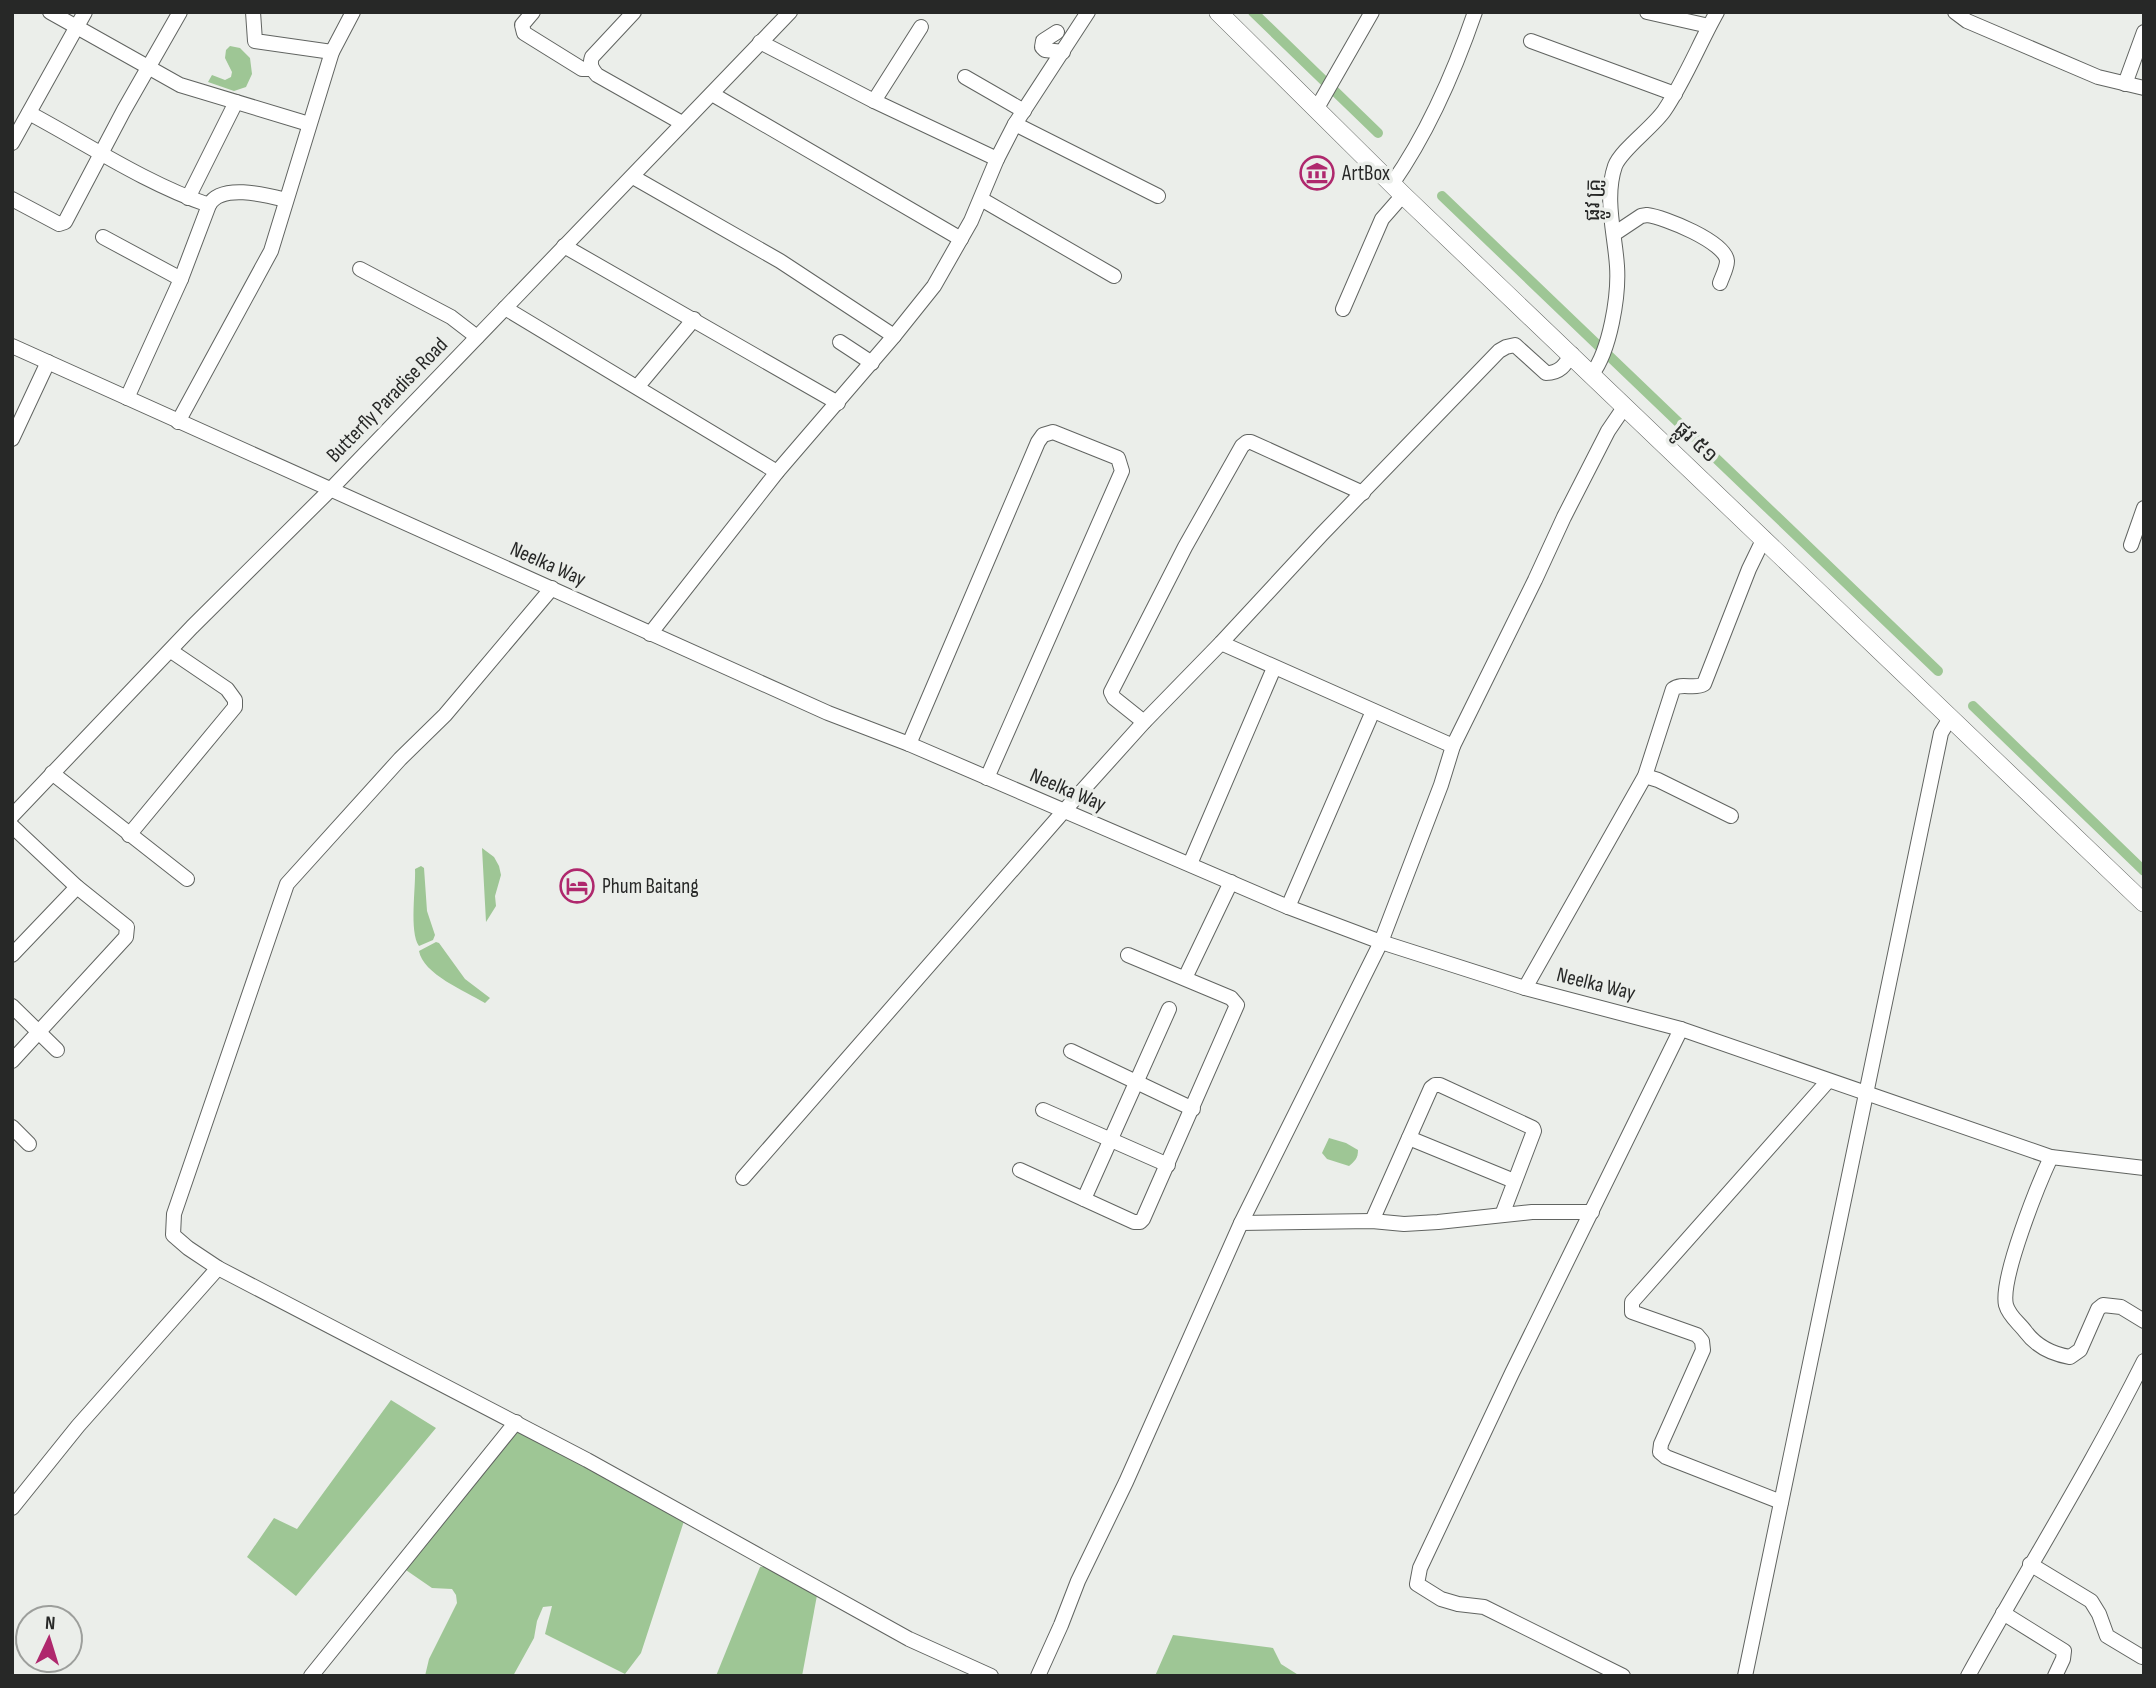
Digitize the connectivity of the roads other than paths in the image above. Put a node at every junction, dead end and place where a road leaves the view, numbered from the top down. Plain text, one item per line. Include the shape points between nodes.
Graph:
1 (50, 12) edge
2 (85, 12) edge
3 (180, 12) edge
4 (253, 12) edge
5 (353, 12) edge
6 (533, 12) edge
7 (634, 12) edge
8 (790, 12) edge
9 (1088, 12) edge
10 (1218, 12) edge
11 (1372, 12) edge
12 (1647, 12) edge
13 (1717, 12) edge
14 (1955, 12) edge
15 (1474, 13) edge
16 (1709, 26) junction
17 (76, 27) junction
18 (920, 27) dead end
19 (1057, 32) dead end
20 (2144, 32) edge
21 (1531, 41) dead end
22 (760, 42) junction
23 (332, 52) junction
24 (1063, 52) junction
25 (148, 68) junction
26 (592, 69) junction
27 (965, 77) dead end
28 (2125, 84) junction
29 (2144, 88) edge
30 (712, 94) junction
31 (1675, 94) junction
32 (874, 101) junction
33 (236, 102) junction
34 (1320, 103) junction
35 (29, 113) junction
36 (1020, 118) junction
37 (682, 123) junction
38 (309, 124) junction
39 (12, 142) edge
40 (102, 152) junction
41 (997, 159) junction
42 (633, 177) junction
43 (1158, 196) dead end
44 (188, 198) junction
45 (1394, 198) junction
46 (12, 199) edge
47 (981, 199) junction
48 (286, 201) junction
49 (209, 205) junction
50 (1614, 234) junction
51 (103, 237) dead end
52 (961, 239) junction
53 (564, 246) junction
54 (360, 269) dead end
55 (1114, 276) dead end
56 (181, 279) junction
57 (1720, 283) dead end
58 (505, 308) junction
59 (1343, 309) dead end
60 (694, 319) junction
61 (894, 336) junction
62 (477, 337) junction
63 (840, 342) dead end
64 (12, 345) edge
65 (1572, 354) junction
66 (48, 362) junction
67 (872, 363) junction
68 (1595, 370) junction
69 (638, 386) junction
70 (127, 398) junction
71 (838, 403) junction
72 (1625, 406) junction
73 (178, 422) junction
74 (12, 439) edge
75 (777, 471) junction
76 (330, 490) junction
77 (1363, 493) junction
78 (2144, 508) edge
79 (1764, 538) junction
80 (2130, 545) dead end
81 (552, 588) junction
82 (650, 634) junction
83 (1221, 643) junction
84 (171, 651) junction
85 (1274, 668) junction
86 (1373, 711) junction
87 (1950, 718) junction
88 (1144, 722) junction
89 (909, 744) junction
90 (1453, 746) junction
91 (52, 773) junction
92 (1645, 776) junction
93 (987, 778) junction
94 (1063, 812) junction
95 (12, 816) edge
96 (1731, 816) dead end
97 (12, 826) edge
98 (129, 835) junction
99 (1190, 864) junction
100 (187, 879) dead end
101 (1231, 882) junction
102 (77, 887) junction
103 (2144, 903) edge
104 (1288, 907) junction
105 (1381, 942) junction
106 (12, 955) edge
107 (1128, 955) dead end
108 (1185, 978) junction
109 (1525, 988) junction
110 (12, 1006) edge
111 (1169, 1009) dead end
112 (1681, 1028) junction
113 (39, 1032) junction
114 (57, 1050) dead end
115 (1071, 1051) dead end
116 (12, 1061) edge
117 (1137, 1081) junction
118 (1828, 1081) junction
119 (1866, 1094) junction
120 (1192, 1108) junction
121 (1043, 1110) dead end
122 (12, 1127) edge
123 (1409, 1138) junction
124 (1110, 1140) junction
125 (29, 1144) dead end
126 (2051, 1157) junction
127 (1167, 1165) junction
128 (2144, 1168) edge
129 (1020, 1170) dead end
130 (743, 1178) dead end
131 (1514, 1181) junction
132 (1084, 1199) junction
133 (1592, 1212) junction
134 (1502, 1215) junction
135 (1372, 1221) junction
136 (1241, 1223) junction
137 (218, 1268) junction
138 (2144, 1321) edge
139 (2144, 1361) edge
140 (516, 1422) junction
141 (1782, 1502) junction
142 (12, 1508) edge
143 (2031, 1564) junction
144 (2003, 1614) junction
145 (2142, 1657) edge
146 (311, 1676) edge
147 (990, 1676) edge
148 (1038, 1676) edge
149 (1623, 1676) edge
150 (1745, 1676) edge
151 (1968, 1676) edge
152 (2055, 1676) edge

1 - 17 street
2 - 17 street
3 - 25 street
4 - 23 street via 255,41
5 - 23 street
6 - 26 street via 522,25 524,33 582,69
7 - 26 street via 592,57
8 - 22 street, Butterfly Paradise Road
9 - 24 street
10 - 34 main road, ផ្លូវ ៥១
11 - 34 street
12 - 16 street
13 - 16 street, ផ្លូវ គ្រូ
14 - 28 street via 2086,72
15 - 45 street via 1450,83
16 - 31 street, ផ្លូវ គ្រូ
17 - 25 street
17 - 35 street
18 - 32 street
19 - 24 street via 1042,47
20 - 28 street
21 - 31 street
22 - 30 street, Butterfly Paradise Road
22 - 32 street
23 - 38 street
24 - 36 street
25 - 33 street via 180,85
25 - 40 street
26 - 37 street
27 - 36 street
28 - 29 street
30 - 37 street, Butterfly Paradise Road
30 - 52 street
31 - 50 street, ផ្លូវ គ្រូ via 1616,165 1611,194
32 - 41 street
33 - 38 street
33 - 44 street
34 - 45 main road, ផ្លូវ ៥១
35 - 39 street
35 - 40 street
36 - 41 street
36 - 43 street
37 - 42 street, Butterfly Paradise Road
38 - 48 street
40 - 44 street
40 - 46 street via 64,223
41 - 47 street
42 - 53 street, Butterfly Paradise Road
42 - 61 street via 780,261
44 - 49 street
45 - 59 street
45 - 65 main road, ផ្លូវ ៥១
47 - 52 street
47 - 55 street
48 - 49 street via 238,193 218,195
48 - 73 street via 271,251
49 - 56 street
50 - 57 street via 1647,215 1687,230 1724,252 1727,261
50 - 68 street, ផ្លូវ គ្រូ via 1618,278 1607,348
51 - 56 street
52 - 61 street via 934,286
53 - 58 street, Butterfly Paradise Road
53 - 60 street
54 - 62 street via 451,317
56 - 70 street
58 - 62 street, Butterfly Paradise Road
58 - 69 street
60 - 69 street
60 - 71 street
61 - 67 street
62 - 76 street, Butterfly Paradise Road
63 - 67 street
64 - 66 street, Neelka Way
65 - 68 main road, ផ្លូវ ៥១
65 - 77 street via 1555,373 1546,373 1515,345 1499,351
66 - 70 street, Neelka Way
66 - 74 street
67 - 71 street
68 - 72 main road, ផ្លូវ ៥១
69 - 75 street
70 - 73 street, Neelka Way
71 - 75 street
72 - 79 main road, ផ្លូវ ៥១
72 - 90 street via 1564,517
73 - 76 street, Neelka Way
75 - 82 street
76 - 81 street, Neelka Way
76 - 84 street, Butterfly Paradise Road
77 - 83 street
77 - 88 street via 1251,442 1242,446 1111,692
78 - 80 street
79 - 87 main road, ផ្លូវ ៥១
79 - 92 street via 1704,684 1676,686 1670,693
81 - 82 street, Neelka Way
81 - 137 street via 445,715 391,768 284,890 172,1223 173,1235
82 - 89 street, Neelka Way
83 - 85 street
83 - 88 street
84 - 91 street, Butterfly Paradise Road
84 - 98 street via 227,689 235,707
85 - 86 street
85 - 99 street
86 - 90 street
86 - 104 street
87 - 103 main road, ផ្លូវ ៥១
87 - 119 street via 1941,733
88 - 94 street
89 - 93 street, Neelka Way
89 - 93 street via 1038,442 1053,432 1118,458 1122,471
90 - 105 street
91 - 95 street, Butterfly Paradise Road
91 - 98 street
92 - 96 street
92 - 109 street
93 - 94 street, Neelka Way
94 - 99 street, Neelka Way
94 - 130 street
97 - 102 street
98 - 100 street
99 - 101 street, Neelka Way
101 - 104 street, Neelka Way
101 - 108 street
102 - 106 street
102 - 113 street via 128,932
104 - 105 street, Neelka Way
105 - 109 street, Neelka Way
105 - 136 street
107 - 108 street
108 - 120 street via 1237,1005
109 - 112 street, Neelka Way
110 - 113 street
111 - 117 street
112 - 118 street, Neelka Way
112 - 133 street
113 - 114 street
113 - 116 street
115 - 117 street
117 - 120 street
117 - 124 street
118 - 119 street, Neelka Way
118 - 141 street via 1630,1307 1632,1312 1697,1335 1702,1342 1703,1350 1660,1451
119 - 126 street, Neelka Way
119 - 141 street
120 - 127 street
121 - 124 street
122 - 125 street
123 - 131 street
123 - 131 street via 1431,1088 1440,1085 1533,1128
123 - 135 street
124 - 127 street
124 - 132 street
126 - 128 street, Neelka Way
126 - 138 street via 2009,1271 2005,1291 2010,1313 2045,1350 2070,1357 2080,1350 2103,1305 2121,1307
127 - 132 street via 1140,1222
129 - 132 street
131 - 134 street
133 - 134 street
133 - 149 street via 1420,1568 1417,1584 1441,1599 1484,1607
134 - 135 street via 1438,1222
135 - 136 street
136 - 148 street
137 - 140 street
137 - 142 street
139 - 143 street via 2101,1446
140 - 146 street
140 - 147 street via 909,1639
141 - 150 street
143 - 144 street
143 - 145 street via 2091,1601 2106,1636
144 - 151 street
144 - 152 street via 2064,1651

